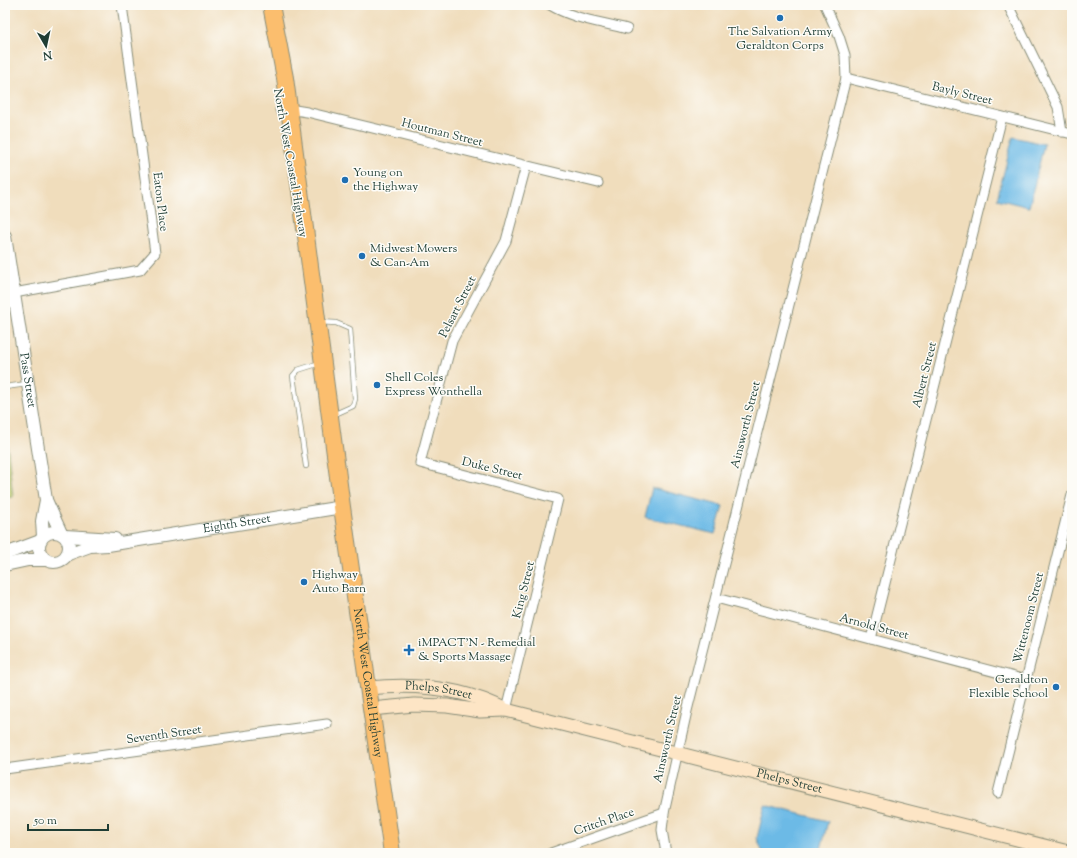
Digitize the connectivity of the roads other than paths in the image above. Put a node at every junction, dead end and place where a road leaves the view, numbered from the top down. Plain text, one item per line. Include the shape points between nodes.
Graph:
1 (122, 5) edge
2 (261, 5) edge
3 (271, 5) edge
4 (550, 5) edge
5 (825, 5) edge
6 (1008, 5) edge
7 (627, 29) dead end
8 (846, 78) junction
9 (285, 109) junction
10 (1002, 116) junction
11 (1062, 132) junction
12 (1072, 134) edge
13 (526, 166) junction
14 (598, 183) dead end
15 (5, 236) edge
16 (14, 293) junction
17 (318, 322) junction
18 (323, 362) junction
19 (28, 383) junction
20 (5, 386) edge
21 (330, 416) junction
22 (420, 463) joint
23 (306, 466) dead end
24 (1072, 495) edge
25 (558, 499) joint
26 (46, 500) junction
27 (342, 507) junction
28 (63, 534) junction
29 (41, 539) junction
30 (132, 541) junction
31 (5, 554) edge
32 (68, 554) junction
33 (45, 560) junction
34 (5, 565) edge
35 (716, 598) junction
36 (871, 639) junction
37 (1026, 680) junction
38 (368, 688) junction
39 (371, 708) junction
40 (506, 710) junction
41 (327, 724) dead end
42 (677, 754) junction
43 (5, 769) edge
44 (998, 793) dead end
45 (664, 813) junction
46 (392, 853) edge
47 (552, 853) edge
48 (666, 853) edge
49 (1072, 853) edge

1 - 16 street, Eaton Place via 155,253 140,270
2 - 9 highway, North West Coastal Highway
3 - 9 highway, North West Coastal Highway
4 - 7 street via 576,16
5 - 8 street, Ainsworth Street via 845,56
6 - 11 street via 1058,108
8 - 10 street, Bayly Street
8 - 35 street, Ainsworth Street
9 - 13 street, Houtman Street
9 - 17 highway, North West Coastal Highway
10 - 11 street, Bayly Street
10 - 36 street, Albert Street
11 - 12 street, Bayly Street
13 - 14 street, Houtman Street
13 - 22 street, Pelsart Street via 506,241 452,341
15 - 16 street, Pass Street
16 - 19 street, Pass Street
17 - 18 highway, North West Coastal Highway
17 - 21 lane via 336,323 350,330 356,399 353,406
18 - 21 highway, North West Coastal Highway
18 - 23 lane via 298,370 293,376
19 - 20 lane
19 - 26 street, Pass Street
21 - 27 highway, North West Coastal Highway
22 - 25 street, Duke Street
24 - 37 street, Wittenoom Street
25 - 40 street, King Street
26 - 28 street, Pass Street
26 - 29 street, Pass Street
27 - 30 street, Eighth Street
27 - 38 highway, North West Coastal Highway
28 - 29 street via 52,532
28 - 30 street, Eighth Street
28 - 32 street via 69,544
29 - 31 street
29 - 33 street via 39,551
30 - 32 street, Eighth Street via 90,546
32 - 33 street via 60,561
33 - 34 street via 28,560
35 - 36 street, Arnold Street
35 - 42 street, Ainsworth Street
36 - 37 street, Arnold Street
37 - 44 street, Wittenoom Street
38 - 39 highway, North West Coastal Highway
38 - 40 main road, Phelps Street via 422,686 475,698
39 - 40 main road, Phelps Street via 414,705 480,711
39 - 46 highway, North West Coastal Highway
40 - 42 main road, Phelps Street
41 - 43 street, Seventh Street
42 - 45 street, Ainsworth Street
42 - 49 main road, Phelps Street
45 - 47 street, Critch Place
45 - 48 street, Ainsworth Street via 662,830

